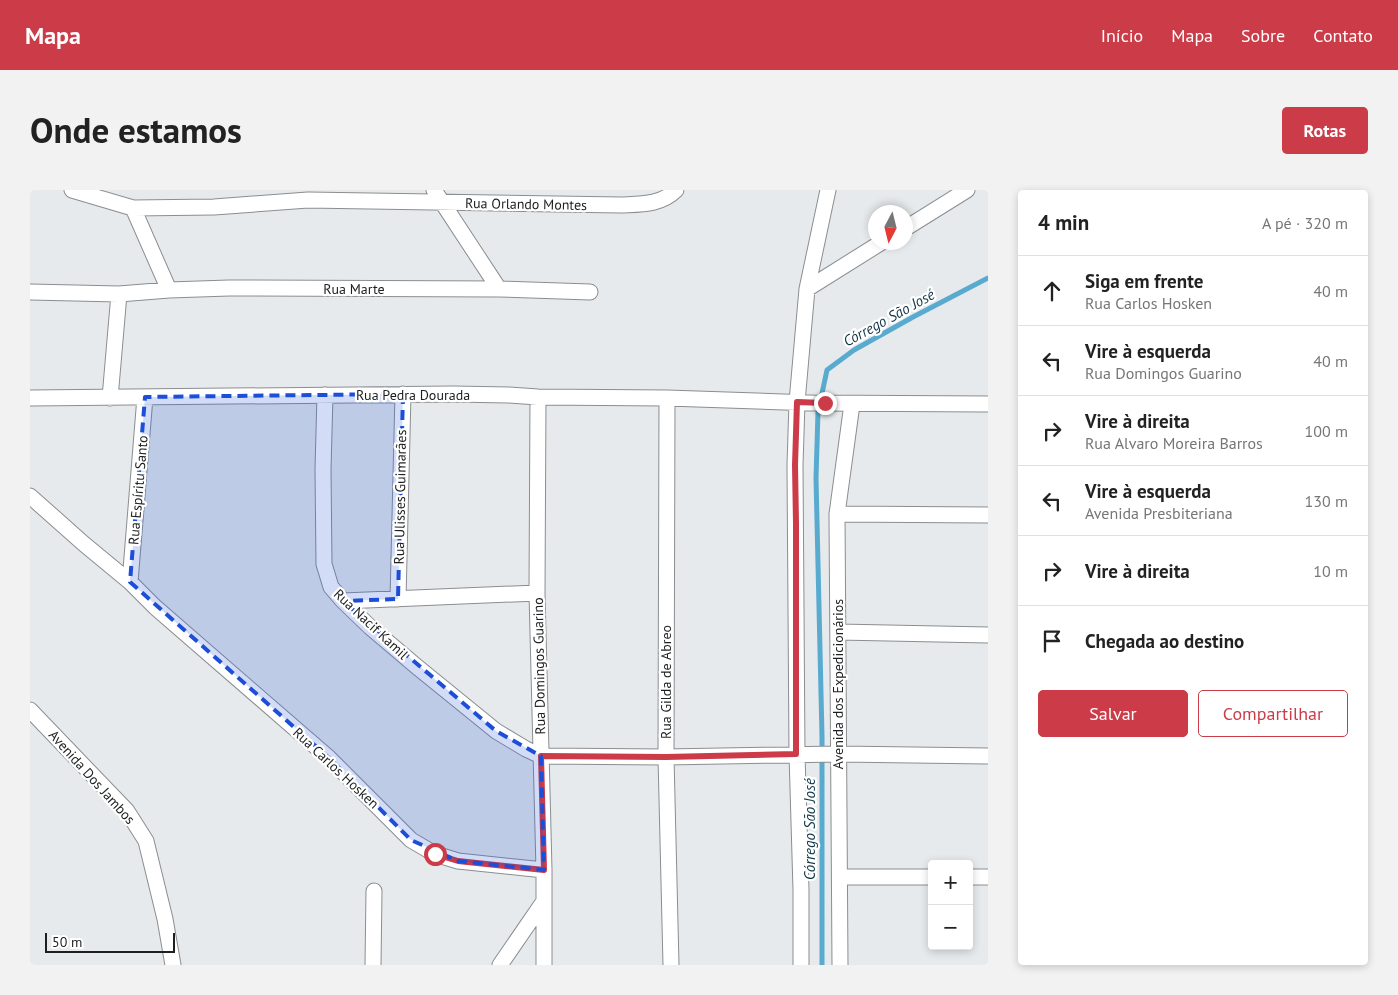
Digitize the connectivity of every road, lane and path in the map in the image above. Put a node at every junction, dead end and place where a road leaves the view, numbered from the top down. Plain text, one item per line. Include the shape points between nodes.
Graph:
1 (72, 190) edge
2 (676, 190) edge
3 (828, 190) edge
4 (967, 190) edge
5 (438, 196) edge
6 (133, 208) junction
7 (913, 224) edge
8 (869, 250) edge
9 (499, 289) junction
10 (807, 289) junction
11 (169, 290) junction
12 (30, 292) edge
13 (590, 292) dead end
14 (119, 294) junction
15 (402, 394) junction
16 (325, 395) junction
17 (538, 397) junction
18 (30, 398) edge
19 (110, 398) junction
20 (145, 398) junction
21 (667, 398) junction
22 (797, 402) junction
23 (852, 404) junction
24 (988, 404) edge
25 (30, 496) edge
26 (838, 514) junction
27 (988, 515) edge
28 (130, 582) junction
29 (537, 593) junction
30 (398, 599) junction
31 (343, 601) junction
32 (838, 632) junction
33 (988, 634) edge
34 (30, 710) edge
35 (796, 754) junction
36 (833, 754) junction
37 (541, 756) junction
38 (988, 756) edge
39 (666, 757) junction
40 (544, 870) junction
41 (840, 877) junction
42 (928, 877) edge
43 (973, 877) edge
44 (988, 877) edge
45 (374, 891) dead end
46 (544, 901) junction
47 (173, 965) edge
48 (373, 965) edge
49 (500, 965) edge
50 (544, 965) edge
51 (671, 965) edge
52 (801, 965) edge
53 (840, 965) edge

1 - 6 street, Rua Orlando Montes
2 - 5 street, Rua Orlando Montes via 664,200 621,206
3 - 10 street
4 - 7 street
5 - 6 street, Rua Orlando Montes
5 - 9 street
6 - 11 street
8 - 10 street
9 - 11 street, Rua Marte
9 - 13 street, Rua Marte
10 - 22 street
11 - 14 street, Rua Marte
12 - 14 street, Rua Marte
14 - 19 street
15 - 16 street, Rua Pedra Dourada
15 - 17 street, Rua Pedra Dourada
15 - 30 street, Rua Ulisses Guimarães
16 - 20 street, Rua Pedra Dourada
16 - 31 street, Rua Nacif Kamil via 324,564 331,587
17 - 21 street, Rua Pedra Dourada
17 - 29 street, Rua Domingos Guarino
18 - 19 street, Rua Pedra Dourada
19 - 20 street, Rua Pedra Dourada
20 - 28 street, Rua Espíritu Santo
21 - 22 street, Rua Pedra Dourada
21 - 39 street, Rua Gilda de Abreo
22 - 23 street, Rua Pedra Dourada
22 - 35 street
23 - 24 street, Rua Pedra Dourada
23 - 26 street, Avenida dos Expedicionários
25 - 28 street, Rua Carlos Hosken
26 - 27 street
26 - 32 street, Avenida dos Expedicionários
28 - 40 street, Rua Carlos Hosken via 328,758 411,840 435,854 458,861
29 - 30 street
29 - 37 street, Rua Domingos Guarino
30 - 31 street
31 - 37 street, Rua Nacif Kamil via 496,731
32 - 33 street
32 - 36 street, Avenida dos Expedicionários
34 - 47 street, Avenida Dos Jambos via 127,811 146,841
35 - 36 street
35 - 39 street
35 - 52 street
36 - 38 street
36 - 41 street, Avenida dos Expedicionários
37 - 39 street
37 - 40 street, Rua Domingos Guarino
39 - 51 street, Rua Gilda de Abreo
40 - 46 street, Rua Domingos Guarino
41 - 42 street
41 - 53 street, Avenida dos Expedicionários
43 - 44 street
45 - 48 street
46 - 49 street
46 - 50 street, Rua Domingos Guarino

